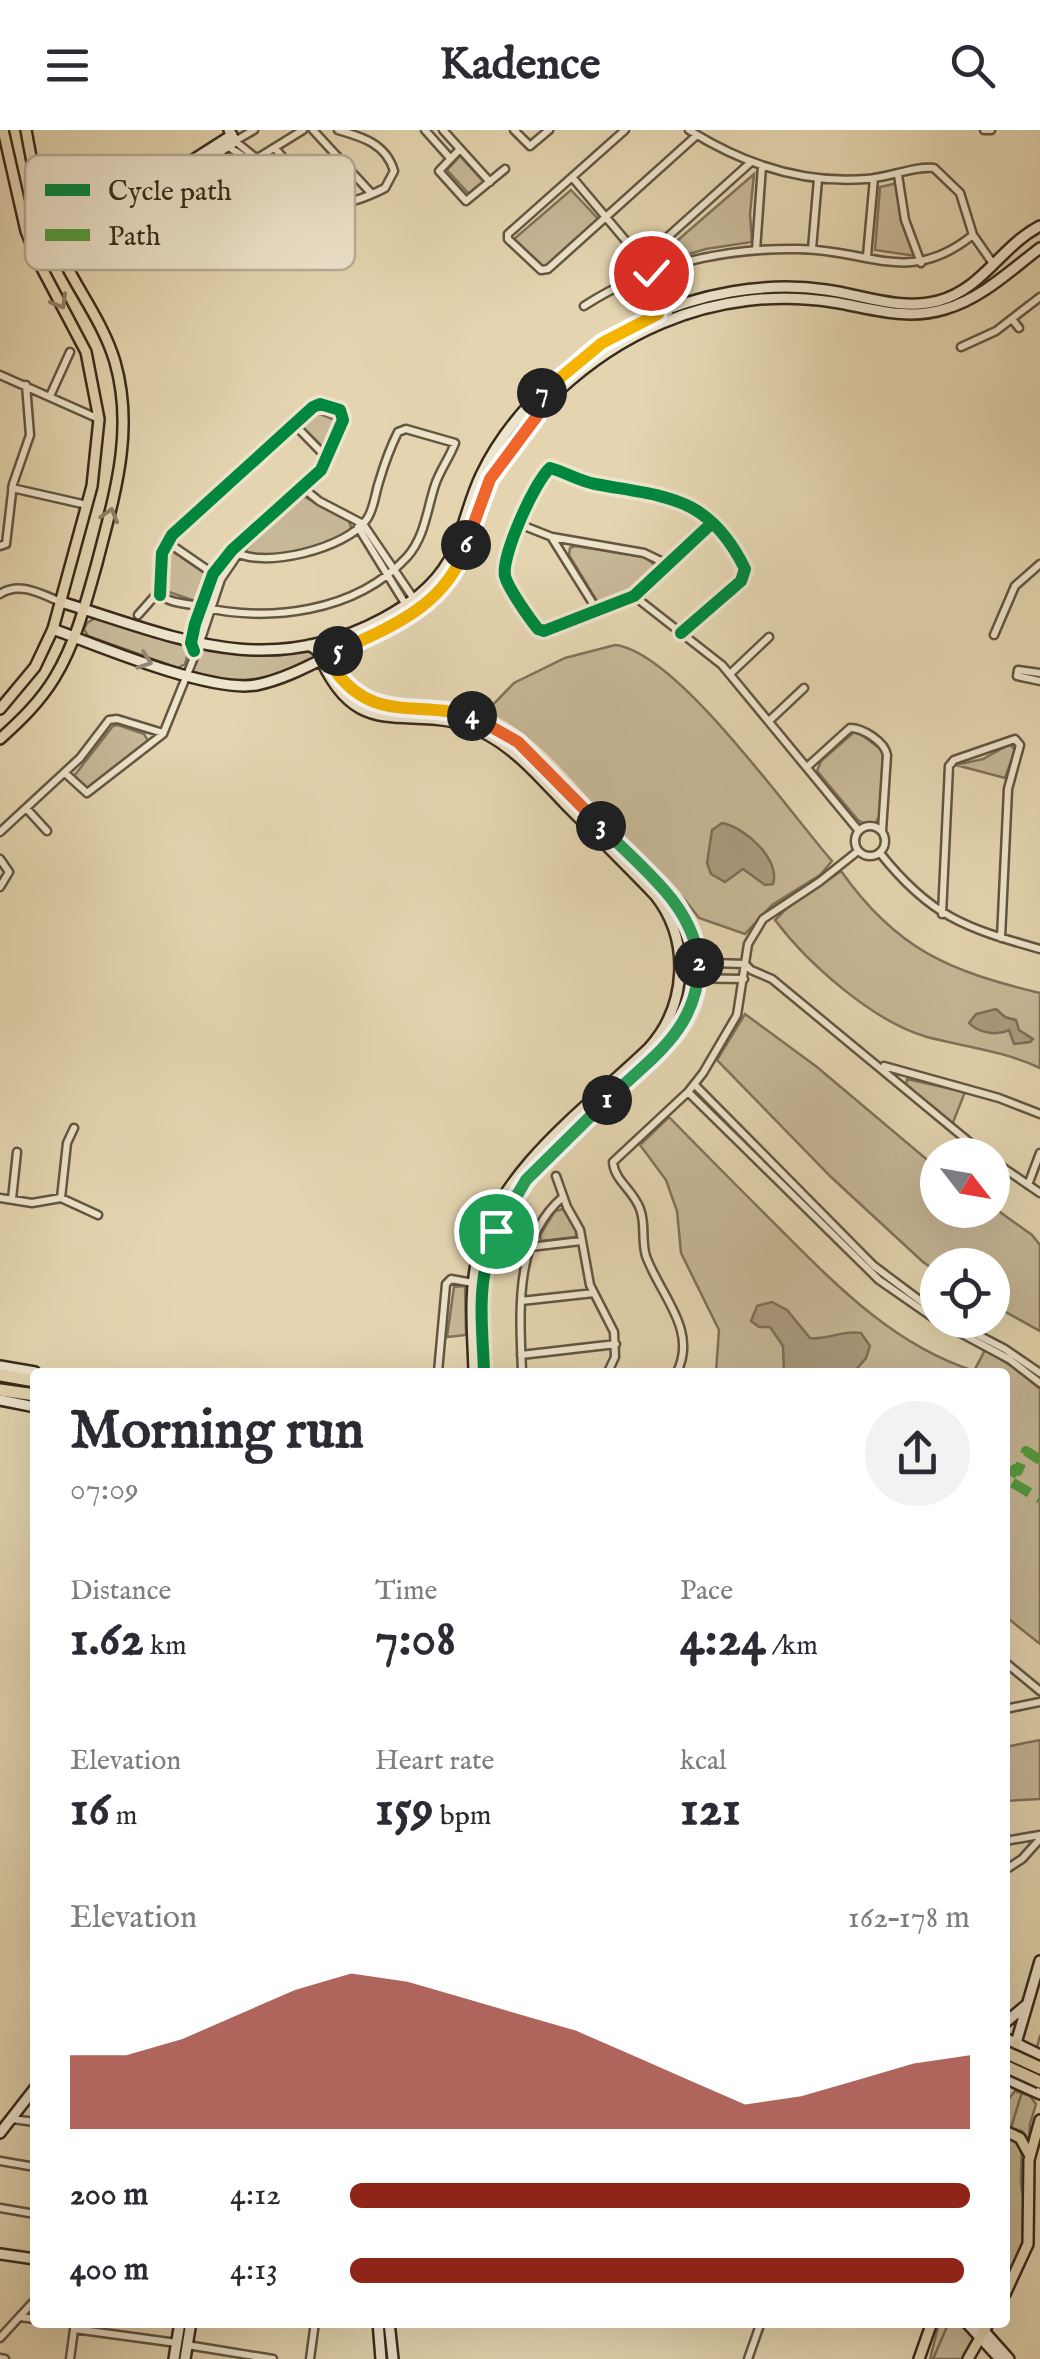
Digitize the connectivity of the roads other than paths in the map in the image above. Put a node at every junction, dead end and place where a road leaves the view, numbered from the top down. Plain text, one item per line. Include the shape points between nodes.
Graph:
1 (3, 130) edge
2 (26, 130) edge
3 (217, 130) edge
4 (254, 130) edge
5 (303, 130) edge
6 (314, 130) edge
7 (338, 130) edge
8 (425, 130) edge
9 (443, 130) edge
10 (514, 130) edge
11 (550, 130) edge
12 (624, 130) edge
13 (689, 130) edge
14 (697, 135) junction
15 (228, 140) edge
16 (275, 148) junction
17 (460, 149) junction
18 (31, 155) edge
19 (204, 155) edge
20 (263, 155) edge
21 (281, 155) edge
22 (337, 155) edge
23 (450, 158) junction
24 (750, 163) junction
25 (762, 166) junction
26 (505, 169) dead end
27 (355, 175) edge
28 (898, 175) junction
29 (572, 178) junction
30 (874, 178) junction
31 (818, 179) junction
32 (490, 182) junction
33 (371, 193) junction
34 (355, 199) edge
35 (606, 217) junction
36 (1040, 226) edge
37 (25, 227) edge
38 (973, 235) junction
39 (1040, 248) edge
40 (812, 249) junction
41 (756, 250) junction
42 (867, 256) junction
43 (642, 260) junction
44 (921, 263) junction
45 (994, 266) junction
46 (43, 270) edge
47 (69, 270) edge
48 (646, 273) junction
49 (1040, 297) edge
50 (584, 306) dead end
51 (665, 316) junction
52 (1012, 320) junction
53 (1020, 328) dead end
54 (961, 347) dead end
55 (70, 352) dead end
56 (0, 376) edge
57 (26, 385) junction
58 (542, 393) junction
59 (50, 396) junction
60 (537, 416) junction
61 (99, 419) junction
62 (294, 424) junction
63 (328, 459) junction
64 (12, 488) junction
65 (303, 488) junction
66 (87, 505) junction
67 (712, 523) junction
68 (360, 524) junction
69 (518, 524) junction
70 (552, 537) junction
71 (166, 542) junction
72 (0, 546) edge
73 (235, 552) junction
74 (75, 553) junction
75 (97, 560) junction
76 (668, 564) junction
77 (1040, 564) edge
78 (394, 569) junction
79 (212, 574) junction
80 (386, 575) junction
81 (220, 579) junction
82 (1, 592) edge
83 (160, 595) junction
84 (634, 596) junction
85 (62, 602) junction
86 (410, 602) junction
87 (200, 607) junction
88 (84, 609) junction
89 (209, 609) junction
90 (597, 610) junction
91 (138, 615) dead end
92 (53, 629) junction
93 (682, 633) junction
94 (994, 635) dead end
95 (74, 637) junction
96 (769, 637) dead end
97 (331, 640) junction
98 (309, 645) junction
99 (195, 646) junction
100 (328, 661) junction
101 (35, 666) junction
102 (1040, 673) edge
103 (730, 674) junction
104 (185, 675) junction
105 (55, 677) junction
106 (1040, 681) edge
107 (804, 688) dead end
108 (0, 710) edge
109 (769, 721) junction
110 (164, 734) junction
111 (0, 740) edge
112 (808, 767) junction
113 (65, 774) junction
114 (26, 808) junction
115 (47, 830) dead end
116 (860, 830) junction
117 (882, 831) junction
118 (0, 832) edge
119 (858, 851) junction
120 (880, 854) junction
121 (0, 859) edge
122 (0, 887) edge
123 (942, 914) junction
124 (1001, 938) junction
125 (1040, 949) edge
126 (699, 961) junction
127 (680, 962) junction
128 (748, 967) junction
129 (679, 978) junction
130 (699, 979) junction
131 (744, 979) junction
132 (879, 1064) junction
133 (617, 1085) junction
134 (692, 1088) junction
135 (1040, 1114) edge
136 (74, 1128) dead end
137 (963, 1138) edge
138 (16, 1152) dead end
139 (1040, 1153) edge
140 (1010, 1172) edge
141 (556, 1176) dead end
142 (1028, 1185) junction
143 (1040, 1193) edge
144 (563, 1197) junction
145 (0, 1198) edge
146 (62, 1198) junction
147 (12, 1200) junction
148 (98, 1215) dead end
149 (581, 1241) junction
150 (530, 1248) junction
151 (473, 1283) junction
152 (594, 1292) junction
153 (920, 1300) edge
154 (521, 1301) junction
155 (984, 1338) edge
156 (616, 1344) junction
157 (521, 1354) junction
158 (0, 1366) edge
159 (438, 1368) edge
160 (474, 1368) edge
161 (484, 1368) edge
162 (522, 1368) edge
163 (609, 1368) edge
164 (679, 1368) edge
165 (30, 1371) edge
166 (1040, 1374) edge
167 (0, 1375) edge
168 (30, 1379) edge
169 (1040, 1383) edge
170 (0, 1390) edge
171 (30, 1395) edge
172 (0, 1400) edge
173 (30, 1405) edge
174 (1010, 1666) edge
175 (1040, 1691) edge
176 (1040, 1702) edge
177 (1010, 1709) edge
178 (1040, 1837) edge
179 (1018, 1840) junction
180 (1010, 1841) edge
181 (1022, 1858) junction
182 (1010, 1866) edge
183 (1040, 1961) edge
184 (1027, 2004) junction
185 (1010, 2018) edge
186 (1010, 2047) edge
187 (1040, 2055) edge
188 (1010, 2068) edge
189 (1040, 2068) edge
190 (1010, 2080) edge
191 (1040, 2082) edge
192 (30, 2094) edge
193 (1040, 2094) edge
194 (11, 2118) junction
195 (30, 2121) edge
196 (1039, 2125) edge
197 (0, 2133) edge
198 (1010, 2134) edge
199 (1029, 2154) junction
200 (0, 2162) edge
201 (30, 2166) edge
202 (0, 2208) edge
203 (30, 2213) edge
204 (0, 2254) edge
205 (30, 2258) edge
206 (1010, 2283) edge
207 (30, 2306) edge
208 (20, 2317) junction
209 (30, 2318) edge
210 (75, 2328) edge
211 (87, 2328) edge
212 (181, 2328) edge
213 (189, 2328) edge
214 (314, 2328) edge
215 (378, 2328) edge
216 (389, 2328) edge
217 (759, 2328) edge
218 (930, 2328) edge
219 (985, 2331) edge
220 (0, 2338) edge
221 (182, 2344) junction
222 (70, 2359) edge
223 (174, 2359) edge
224 (185, 2359) edge
225 (273, 2359) edge
226 (310, 2359) edge
227 (381, 2359) edge
228 (392, 2359) edge
229 (748, 2359) edge
230 (918, 2359) edge
231 (968, 2359) edge
232 (1000, 2359) edge
233 (1009, 2359) edge

1 -> 37 main road
2 - 18 main road
3 - 15 main road
4 - 15 street
5 - 16 street
6 - 22 street
7 - 33 street via 374,142 393,165 390,183
8 - 23 street
9 - 17 street
10 - 11 street via 530,146
12 - 29 street
13 - 14 street
14 - 24 street
14 - 35 street
15 - 19 main road
16 - 20 street
16 - 21 street
17 - 23 street
17 - 32 street
23 - 32 street via 439,171 466,201
24 - 25 street
24 - 43 street
25 - 31 street
25 - 41 street
26 - 32 street
27 - 33 street
28 - 30 street
28 - 38 street via 937,169 960,193
28 - 44 street
29 - 35 street
29 - 35 street via 510,231 508,240 546,270
30 - 31 street
30 - 42 street
31 - 40 street
33 - 34 street
35 - 43 street
36 - 45 main road
38 - 44 street via 945,256
38 - 45 street
39 - 51 main road via 974,297 934,312 901,315 778,298
40 - 41 street
40 - 42 street
41 - 48 street
42 - 44 street
43 - 48 street
45 - 51 main road via 962,291 924,304 793,288 733,292
46 -> 61 main road via 86,352
75 -> 47 main road via 121,469 121,391 107,339
48 - 50 street
48 - 51 street
49 - 52 street
51 - 58 main road via 602,343
51 - 60 main road via 599,358
52 - 53 street
52 - 54 street
55 - 59 street
56 - 57 street
57 - 59 street
57 - 64 street via 30,435
58 - 60 main road
58 - 86 main road via 489,459 450,558
59 - 61 street
60 - 100 main road via 490,479 446,585 402,620
61 - 66 main road
62 - 63 street
62 - 63 street via 316,405 340,410 343,420
62 - 71 street
63 - 65 street
64 - 66 street
64 - 72 street via 6,544
65 - 68 street
65 - 73 street
66 - 74 main road
67 - 69 street via 666,496 590,483 550,468
67 - 76 street
67 - 93 street via 746,574
68 - 73 street via 338,540 290,556 258,559
68 - 78 street
68 - 78 street via 372,510 398,432 455,443 420,537
68 - 80 street
69 - 70 street
69 - 90 street via 504,572 538,630
70 - 76 street via 644,553
70 - 90 street
71 - 79 street
71 - 83 street
73 - 79 street
73 - 81 street
74 - 75 main road
74 - 85 main road
75 - 88 main road
76 - 84 street
77 - 94 street via 1015,586
78 - 80 street
78 - 86 street
79 - 81 street
79 - 87 street
80 - 86 street
80 - 89 street via 344,598 301,610 252,615
81 - 89 street
82 - 85 street via 24,588
83 - 87 street
83 - 91 street
84 - 90 street
84 - 93 street
85 - 88 main road
85 - 92 main road
86 - 97 main road
87 - 89 street
87 - 99 street
88 - 95 main road
88 - 99 main road
89 - 99 street
92 - 95 main road
92 - 101 main road
93 - 103 street
95 -> 104 main road
95 - 105 main road
96 - 103 street
97 - 98 main road
97 - 100 main road via 323,648
98 - 99 main road via 242,651
98 - 100 main road
99 - 104 street
100 - 104 main road via 246,686
100 - 126 main road via 374,703 460,712 508,734 673,898
100 - 127 main road via 338,692 368,712 458,723 514,753 658,899 675,932
101 - 105 main road
101 - 108 main road
102 - 106 street via 1017,673
103 - 109 street
104 - 110 street
105 - 111 main road
107 - 109 street
109 - 112 street
110 - 113 street via 87,793
110 - 113 street via 112,719
112 - 116 street
112 - 117 street via 850,728 883,745
113 - 114 street
114 - 115 street
114 - 118 street
116 - 117 street
116 - 119 street
117 - 120 street via 886,843
119 - 120 street
119 - 128 street via 771,912 750,937
120 - 123 street
121 - 122 street via 10,872
123 - 124 street
123 - 124 street via 949,766 1015,739 1020,745 1008,789
124 - 125 street
126 - 127 street
126 - 128 street
126 - 130 main road
127 - 129 main road
128 - 131 street
128 - 132 street
129 - 130 street
129 - 133 main road via 664,1030
130 - 131 street
130 - 133 main road via 680,1030
131 - 134 street via 737,1016
132 - 135 street
132 - 137 street
133 - 151 main road via 510,1185 484,1236
133 - 161 main road via 526,1180 503,1217 483,1283
134 - 153 street via 874,1266
134 - 164 street via 612,1166 640,1207 647,1258 682,1330
134 - 169 street via 879,1280
136 - 146 street
138 - 147 street
139 - 142 street
140 - 142 street
141 - 144 street
142 - 143 street
144 - 149 street
144 - 150 street
145 - 147 street
146 - 147 street
146 - 148 street
149 - 150 street
149 - 152 street
150 - 154 street
151 - 159 street via 446,1284
151 - 160 main road
152 - 154 street
152 - 156 street
154 - 157 street
155 - 166 street
156 - 157 street
156 - 163 street
157 - 162 street
158 - 165 main road
167 - 168 highway
170 - 171 highway
172 - 173 main road
174 - 175 street
176 - 177 street
178 - 179 street
178 - 181 street
179 - 180 street
179 - 181 street
181 - 182 street
183 - 184 main road
184 - 185 main road
184 - 186 main road
186 - 187 main road
186 - 189 highway, bridge
188 - 191 highway, bridge
190 - 193 main road
192 - 194 main road
194 - 195 street
194 - 197 main road
196 - 199 main road
198 - 199 main road
199 - 206 main road via 1028,2244
200 - 201 street
202 - 203 street
204 - 205 main road
207 - 208 street
208 - 209 street
208 - 220 street
210 - 222 street
211 - 221 street
212 - 221 main road
213 - 221 main road
214 - 226 street
215 - 227 main road
216 - 228 main road
217 - 229 street
218 - 230 main road
219 - 231 main road
219 - 232 main road
219 - 233 main road
221 - 223 main road
221 - 224 main road
221 - 225 street

